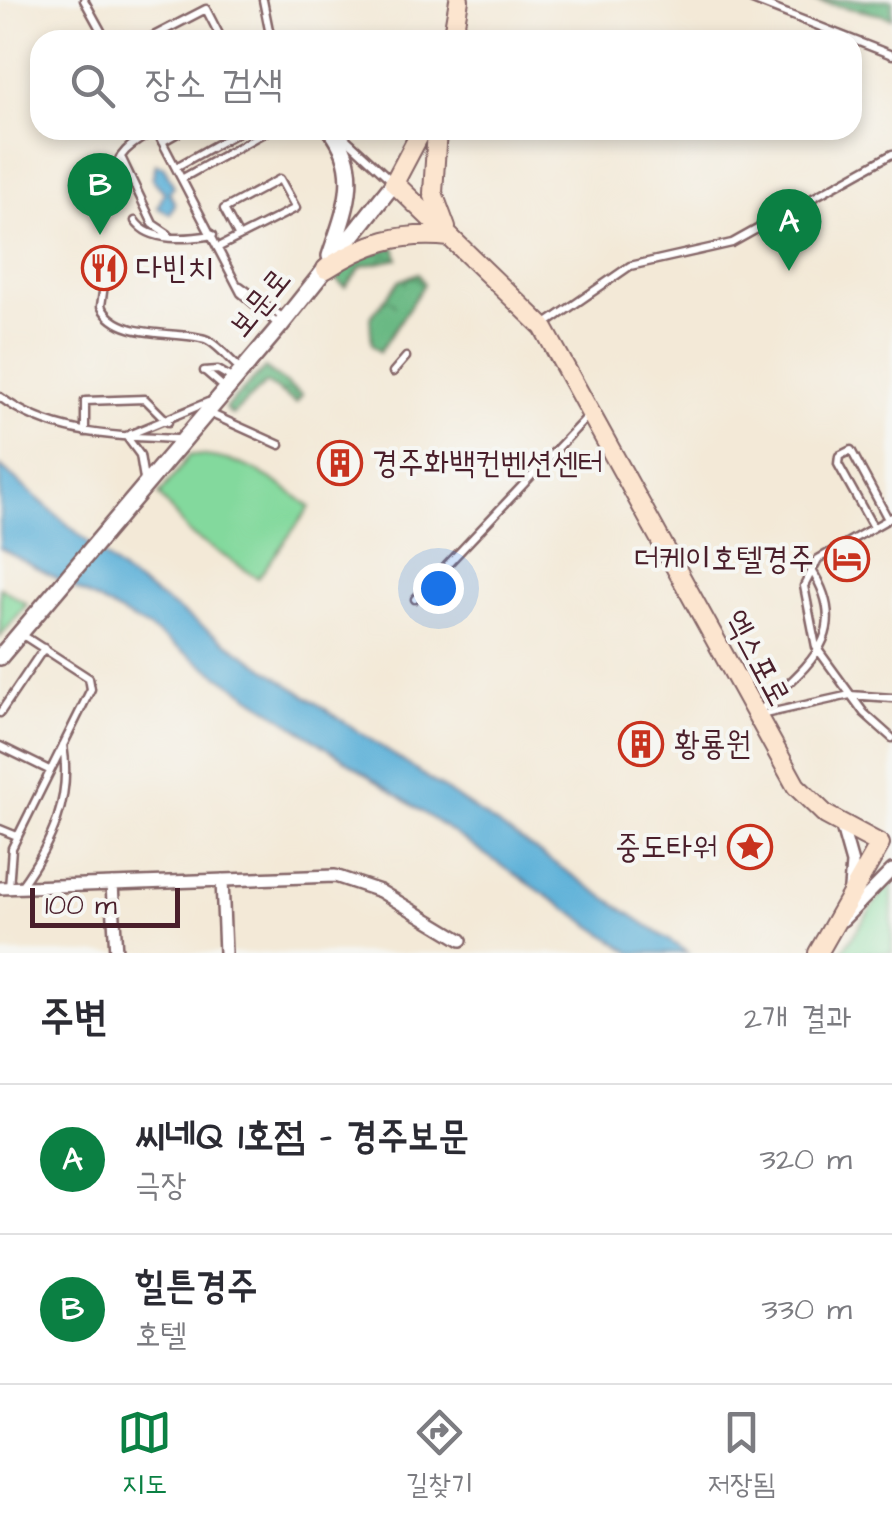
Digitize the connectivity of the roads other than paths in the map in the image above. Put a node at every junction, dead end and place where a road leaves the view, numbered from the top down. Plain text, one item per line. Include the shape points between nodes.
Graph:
1 (84, 0) edge
2 (263, 0) edge
3 (459, 0) edge
4 (752, 0) edge
5 (100, 30) edge
6 (165, 30) edge
7 (217, 30) edge
8 (270, 30) edge
9 (454, 30) edge
10 (828, 30) edge
11 (862, 43) edge
12 (892, 55) edge
13 (137, 140) edge
14 (166, 140) edge
15 (224, 140) edge
16 (251, 140) edge
17 (340, 140) edge
18 (345, 140) edge
19 (417, 140) edge
20 (437, 140) edge
21 (162, 142) joint
22 (892, 154) edge
23 (122, 159) junction
24 (176, 167) junction
25 (183, 178) junction
26 (115, 183) dead end
27 (394, 183) junction
28 (135, 221) dead end
29 (168, 234) junction
30 (213, 235) junction
31 (239, 237) junction
32 (451, 238) junction
33 (219, 247) junction
34 (326, 270) junction
35 (104, 285) dead end
36 (283, 323) junction
37 (542, 326) junction
38 (406, 357) dead end
39 (393, 372) dead end
40 (232, 384) junction
41 (0, 397) edge
42 (208, 412) junction
43 (589, 415) junction
44 (168, 422) junction
45 (85, 432) junction
46 (126, 436) junction
47 (185, 439) junction
48 (280, 445) dead end
49 (142, 490) junction
50 (890, 518) edge
51 (873, 527) junction
52 (810, 569) junction
53 (415, 599) dead end
54 (24, 629) junction
55 (44, 648) junction
56 (819, 652) junction
57 (0, 657) edge
58 (850, 695) junction
59 (892, 698) edge
60 (0, 713) edge
61 (754, 716) junction
62 (892, 738) edge
63 (63, 743) junction
64 (0, 746) edge
65 (50, 770) junction
66 (841, 824) junction
67 (0, 829) edge
68 (18, 836) junction
69 (886, 846) edge
70 (892, 870) edge
71 (222, 880) junction
72 (112, 884) junction
73 (10, 888) edge
74 (833, 930) junction
75 (460, 940) dead end
76 (116, 953) edge
77 (225, 953) edge
78 (818, 953) edge

1 - 5 lane
2 - 8 lane
3 - 9 main road
4 - 10 lane
6 - 7 lane via 206,9
11 - 12 lane
13 - 23 lane
14 - 21 lane
15 - 24 lane
16 - 25 lane
17 - 34 street via 350,184
18 - 27 lane
19 - 27 main road, 보문로
20 - 32 main road via 434,193
21 - 24 lane
22 - 37 lane via 732,243 630,266
23 - 26 lane
23 - 29 lane via 154,224
24 - 25 lane
25 - 30 lane
27 - 32 main road, 엑스포로
27 - 34 street, 보문로
28 - 29 lane via 147,234
29 - 30 lane
30 - 33 lane
31 - 31 lane via 296,208 280,179 224,209
31 - 33 lane
32 - 34 main road via 405,234 366,246
32 - 37 main road, 엑스포로
33 - 36 lane via 240,286
34 - 36 street, 보문로
35 - 40 lane via 101,306 109,317 157,336 204,339
36 - 40 street, 보문로
37 - 43 main road, 엑스포로
38 - 39 lane
40 - 42 street, 보문로
40 - 44 lane
41 - 45 lane via 49,424
42 - 47 street, 보문로
42 - 48 lane
43 - 53 lane
43 - 61 main road, 엑스포로
44 - 45 lane via 143,398 95,398 86,401
44 - 46 lane
45 - 46 lane
46 - 47 lane
46 - 49 lane via 142,462
47 - 49 street, 보문로
49 - 54 street, 보문로
50 - 51 lane
50 - 51 lane via 851,450 838,464
51 - 52 lane
52 - 56 lane via 804,586
52 - 56 lane via 831,621
54 - 55 lane
54 - 57 street
55 - 60 lane
55 - 63 lane via 91,682
56 - 58 lane
56 - 61 lane
58 - 59 lane
58 - 61 lane
58 - 62 lane
61 - 66 main road, 엑스포로 via 796,786
63 - 65 lane
63 - 73 lane via 66,772 54,834
64 - 65 lane
65 - 68 lane
66 - 69 main road, 엑스포로
66 - 74 street via 852,870
67 - 68 lane
68 - 73 lane via 10,854
69 - 74 main road, 엑스포로
70 - 74 street
71 - 72 street
71 - 75 street via 355,880
71 - 77 street
72 - 73 street
72 - 76 street
74 - 78 main road, 엑스포로

